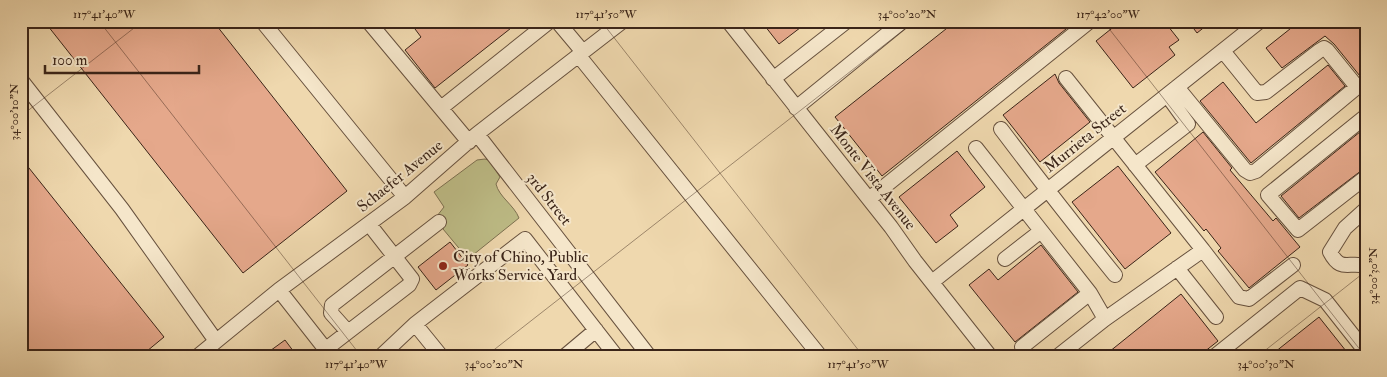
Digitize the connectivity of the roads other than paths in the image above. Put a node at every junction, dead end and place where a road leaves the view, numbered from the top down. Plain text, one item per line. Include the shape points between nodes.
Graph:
1 (262, 21) edge
2 (368, 21) edge
3 (550, 21) edge
4 (557, 21) edge
5 (623, 21) edge
6 (728, 21) edge
7 (847, 21) edge
8 (903, 21) edge
9 (1090, 21) edge
10 (1260, 21) edge
11 (1223, 51) junction
12 (581, 54) junction
13 (1066, 78) dead end
14 (774, 79) junction
15 (21, 80) edge
16 (1172, 91) junction
17 (441, 108) junction
18 (796, 108) junction
19 (1366, 116) edge
20 (1001, 129) dead end
21 (473, 138) junction
22 (1113, 138) junction
23 (976, 148) dead end
24 (1135, 165) junction
25 (1366, 177) edge
26 (1048, 190) junction
27 (405, 197) junction
28 (869, 199) junction
29 (1024, 209) junction
30 (1366, 209) edge
31 (439, 222) dead end
32 (368, 224) junction
33 (1041, 231) junction
34 (1203, 250) junction
35 (395, 256) junction
36 (1005, 259) dead end
37 (1293, 266) dead end
38 (1366, 266) edge
39 (1177, 268) junction
40 (1115, 275) dead end
41 (932, 282) junction
42 (279, 290) junction
43 (1090, 293) junction
44 (1216, 317) dead end
45 (1105, 319) junction
46 (415, 324) junction
47 (596, 330) junction
48 (348, 332) junction
49 (216, 342) junction
50 (328, 352) edge
51 (1366, 352) edge
52 (198, 356) edge
53 (381, 356) edge
54 (441, 356) edge
55 (565, 356) edge
56 (616, 356) edge
57 (649, 356) edge
58 (820, 356) edge
59 (990, 356) edge
60 (1029, 356) edge
61 (1058, 356) edge
62 (1215, 356) edge

1 - 27 street
2 - 17 street, 3rd Street
3 - 17 street
4 - 12 street
5 - 12 street, Schaefer Avenue
6 - 14 street, Monte Vista Avenue
7 - 14 street
8 - 18 street
9 - 28 street
10 - 11 street, Murrieta Street
11 - 16 street, Murrieta Street
11 - 16 street via 1257,93 1266,92 1324,48 1357,87 1250,173
12 - 21 street, Schaefer Avenue
12 - 58 street
13 - 22 street
14 - 18 street, Monte Vista Avenue
15 - 49 street via 122,209
16 - 22 street, Murrieta Street
16 - 24 street via 1188,124
17 - 21 street, 3rd Street
18 - 28 street, Monte Vista Avenue
19 - 25 street via 1268,194 1298,230
20 - 26 street
21 - 27 street, Schaefer Avenue
21 - 57 street, 3rd Street
22 - 24 street
22 - 26 street, Murrieta Street
23 - 29 street
24 - 34 street
26 - 29 street, Murrieta Street
26 - 40 street
27 - 32 street, Schaefer Avenue
28 - 41 street, Monte Vista Avenue
29 - 33 street
29 - 41 street, Murrieta Street
30 - 38 street via 1345,228 1330,252 1341,265
31 - 35 street
32 - 35 street
32 - 42 street, Schaefer Avenue
33 - 36 street
33 - 43 street
34 - 37 street via 1239,297 1249,299
34 - 39 street
35 - 48 street via 412,279 409,285
35 - 48 street via 332,305 331,312
39 - 44 street
39 - 45 street
41 - 59 street, Monte Vista Avenue
42 - 49 street, Schaefer Avenue
42 - 50 street
43 - 45 street
43 - 60 street via 1022,347
45 - 61 street
46 - 47 street via 525,239
46 - 53 street
46 - 54 street
47 - 55 street
47 - 56 street
48 - 50 street
49 - 52 street, Schaefer Avenue
51 - 62 street via 1325,300 1300,288

